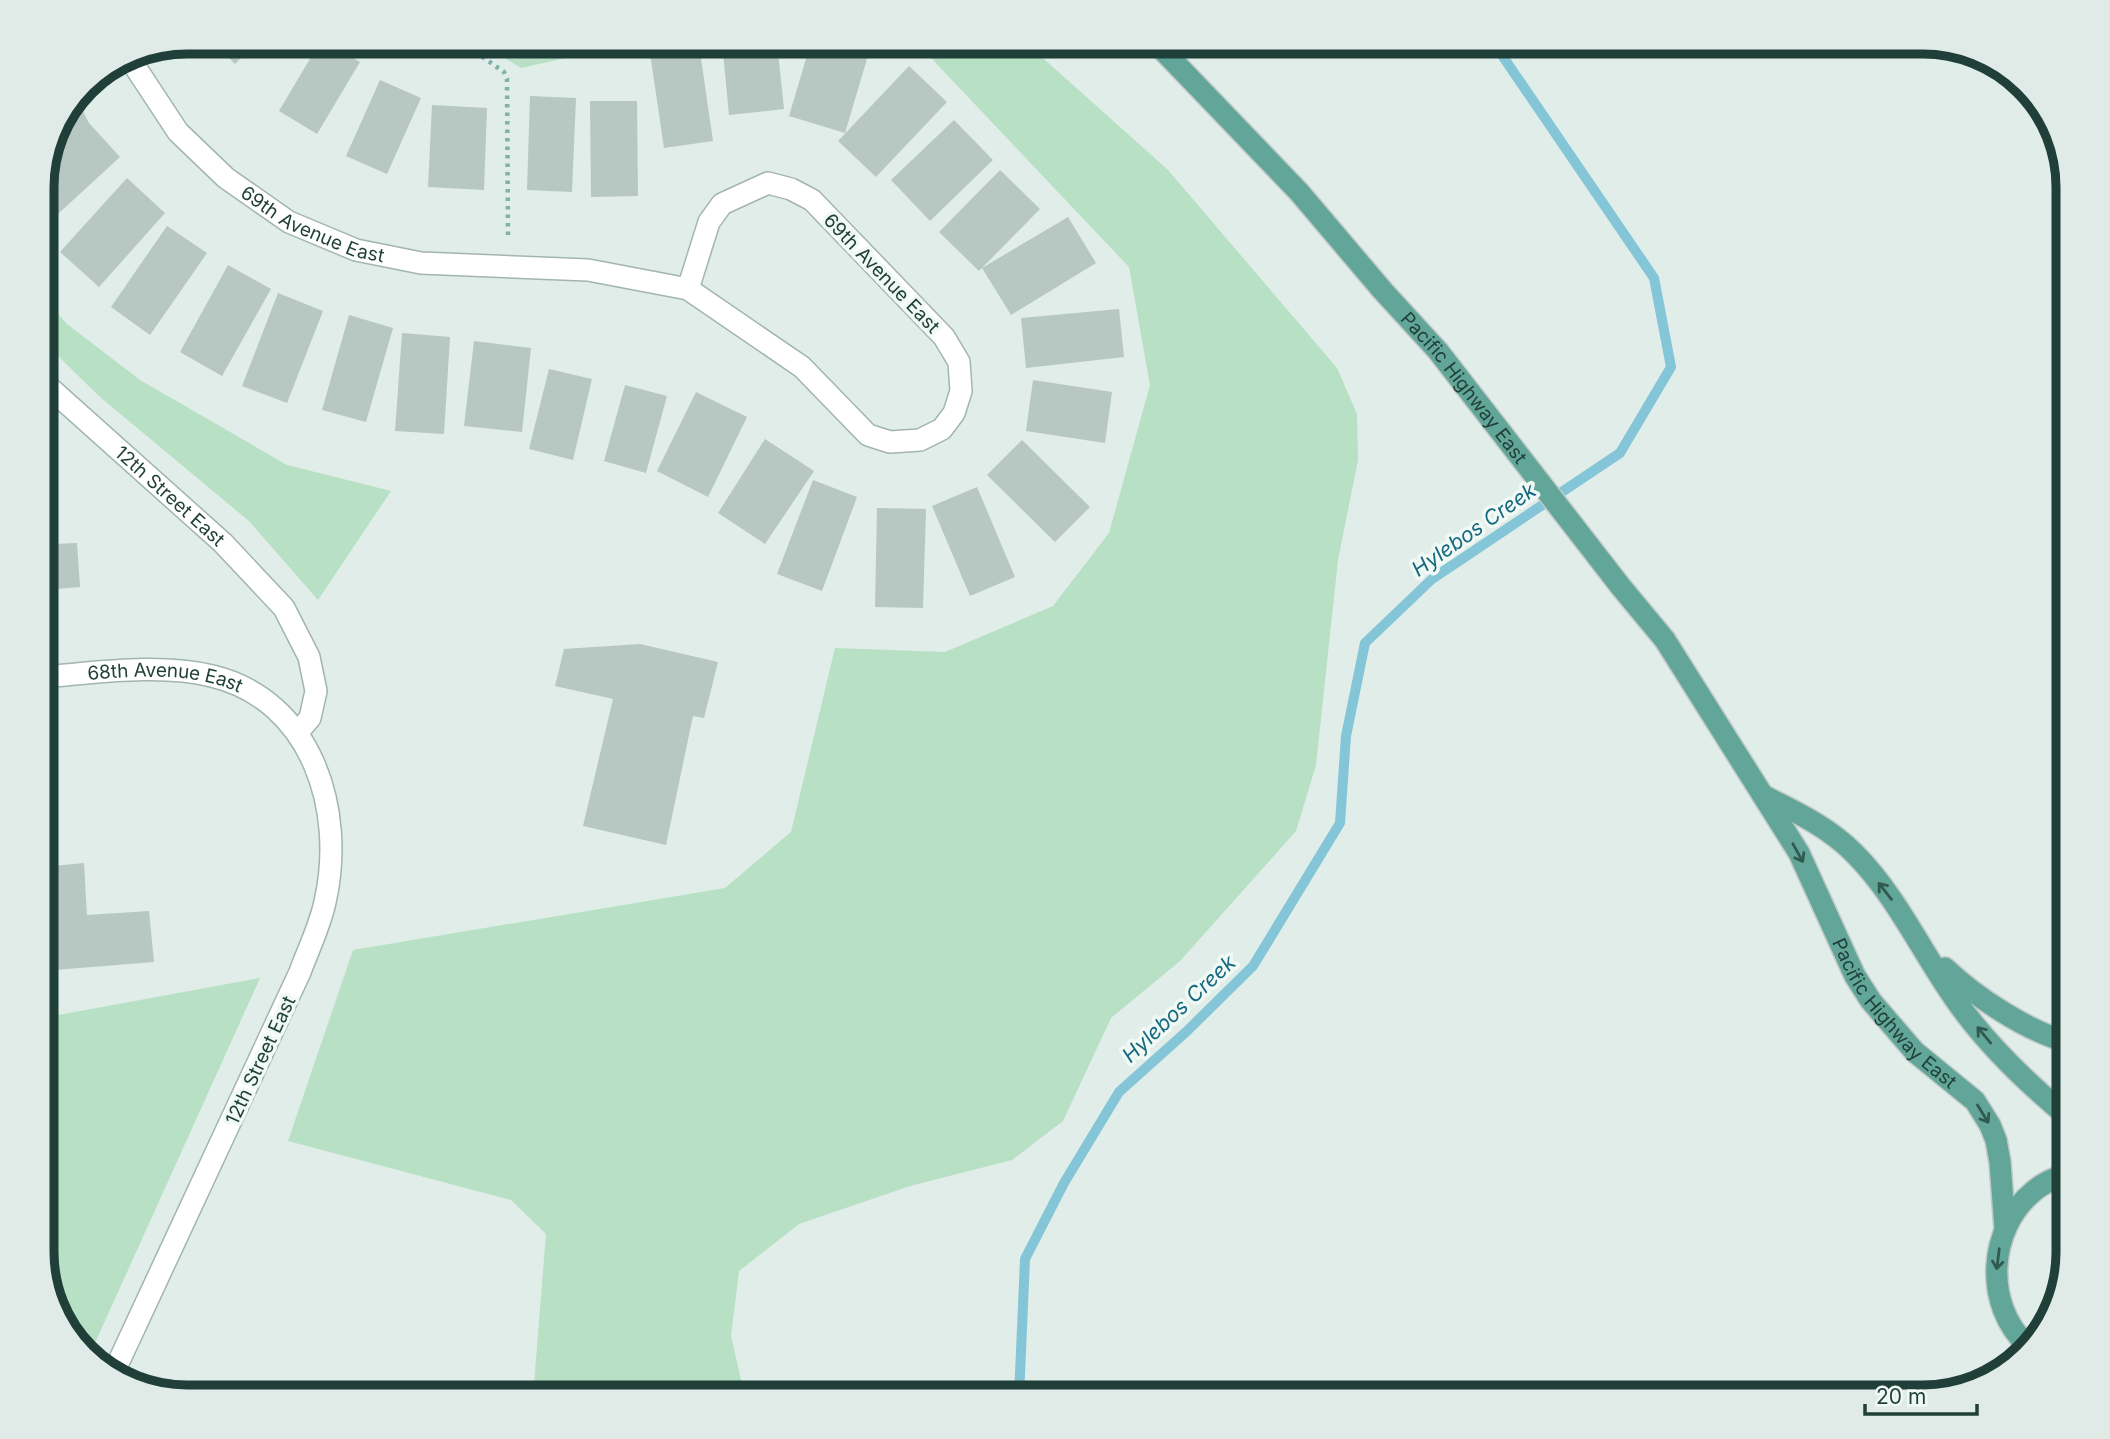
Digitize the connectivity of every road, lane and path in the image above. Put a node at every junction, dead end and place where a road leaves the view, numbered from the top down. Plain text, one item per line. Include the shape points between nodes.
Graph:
1 (478, 54) edge
2 (1167, 54) edge
3 (134, 65) edge
4 (509, 266) junction
5 (688, 289) junction
6 (55, 393) edge
7 (55, 676) edge
8 (279, 711) joint
9 (298, 732) junction
10 (1762, 795) junction
11 (1924, 947) junction
12 (2056, 1038) edge
13 (2056, 1107) edge
14 (2056, 1178) edge
15 (2006, 1229) junction
16 (2023, 1339) edge
17 (117, 1365) edge

1 - 4 path via 507,79
2 - 10 main road, Pacific Highway East via 1299,192 1438,351 1665,640
3 - 4 street, 69th Avenue East via 178,132 226,178 289,222 356,250 421,263
4 - 5 street, 69th Avenue East via 588,270
5 - 5 street, 69th Avenue East via 802,367 868,435 890,442 920,440 942,429 954,413 961,391 959,362 944,337 812,201 791,189 768,183 722,204 709,222
6 - 9 street, 12th Street East via 223,543 284,608 309,657 316,691 310,718
7 - 8 street, 68th Avenue East via 170,670 211,675 248,688
8 - 9 street, 12th Street East
9 - 17 street, 12th Street East via 327,808 330,872 325,904 300,972
11 -> 10 main road via 1854,853 1822,825
10 -> 15 main road, Pacific Highway East via 1799,853 1871,1001 1915,1052 1975,1101 1990,1125 2000,1162
11 - 12 main road via 1963,986
13 -> 11 main road via 1988,1040 1956,1001
14 - 15 main road via 2034,1191
15 -> 16 main road via 1996,1276 2009,1321

